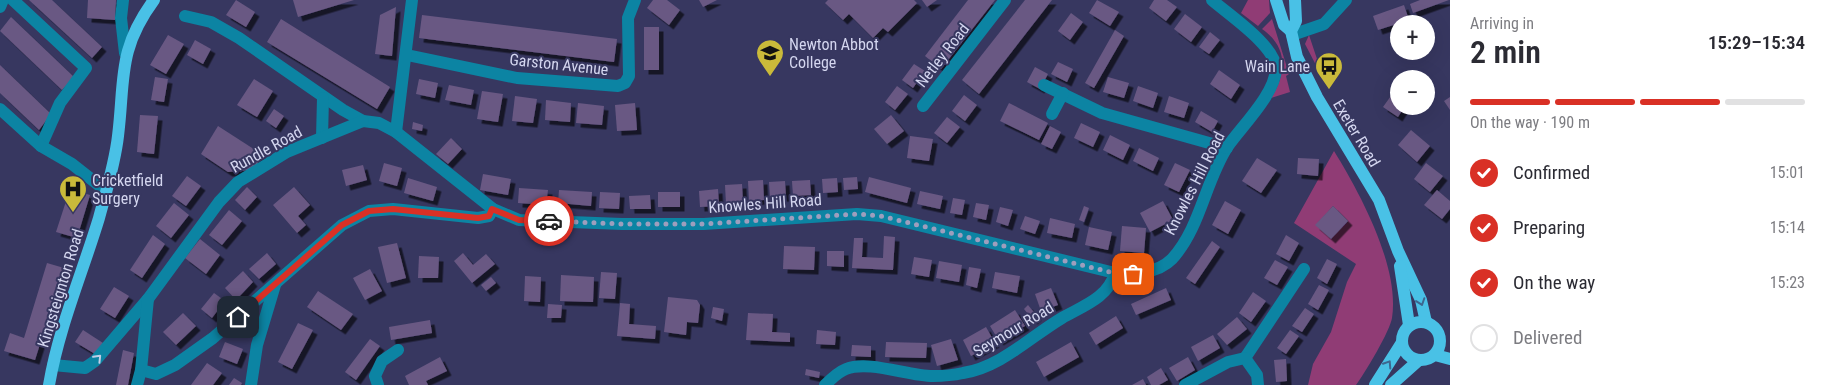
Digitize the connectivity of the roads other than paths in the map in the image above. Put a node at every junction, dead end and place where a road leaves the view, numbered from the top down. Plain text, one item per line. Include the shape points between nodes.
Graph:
1 (3, 0) edge
2 (13, 0) edge
3 (123, 0) edge
4 (154, 0) edge
5 (412, 0) edge
6 (635, 0) edge
7 (1005, 0) edge
8 (1212, 0) edge
9 (1276, 0) edge
10 (1295, 0) edge
11 (1346, 0) edge
12 (0, 6) edge
13 (185, 16) dead end
14 (1292, 33) junction
15 (125, 53) junction
16 (407, 55) junction
17 (1044, 85) dead end
18 (1062, 93) junction
19 (323, 98) junction
20 (923, 106) dead end
21 (0, 109) edge
22 (1052, 114) dead end
23 (363, 121) junction
24 (396, 132) junction
25 (322, 138) junction
26 (41, 146) junction
27 (1227, 148) junction
28 (105, 190) junction
29 (492, 209) junction
30 (1398, 251) junction
31 (1304, 269) dead end
32 (1114, 273) junction
33 (275, 285) junction
34 (148, 299) junction
35 (1426, 322) junction
36 (1409, 325) junction
37 (1445, 336) edge
38 (1401, 344) junction
39 (398, 350) dead end
40 (1435, 355) junction
41 (1244, 358) junction
42 (1450, 359) edge
43 (1419, 360) junction
44 (53, 365) junction
45 (141, 370) junction
46 (49, 385) edge
47 (137, 385) edge
48 (251, 385) edge
49 (378, 385) edge
50 (825, 385) edge
51 (1185, 385) edge
52 (1258, 385) edge
53 (1375, 385) edge
54 (1391, 385) edge

1 - 12 street
2 - 26 street via 86,68 60,103
3 - 15 street via 121,18
4 - 15 main road, Kingsteignton Road via 141,17
5 - 16 street
6 - 16 street, Garston Avenue via 628,18 628,76 625,83 618,86 517,78
7 - 20 street, Netley Road
8 - 27 street, Knowles Hill Road via 1255,36 1273,57 1276,68 1263,99
9 - 14 main road, Exeter Road via 1284,25
10 - 14 main road, Exeter Road via 1296,21
11 - 14 street via 1324,24
13 - 19 street, Knowles Hill Road via 211,22 239,38
14 - 30 main road, Exeter Road via 1297,57 1317,97 1379,200
15 - 28 main road, Kingsteignton Road via 118,138
16 - 24 street
17 - 18 street
18 - 22 street
18 - 27 street via 1102,113
19 - 23 street, Knowles Hill Road
19 - 25 street
21 - 26 street
23 - 24 street, Knowles Hill Road via 379,123
23 - 25 street, Rundle Road
24 - 29 street, Knowles Hill Road
25 - 34 street, Rundle Road via 287,152 238,182 219,202
26 - 28 street via 72,164
27 - 32 street, Knowles Hill Road via 1190,232 1171,260 1148,272
28 - 44 main road, Kingsteignton Road
29 - 32 street, Knowles Hill Road via 519,220 622,224 704,224 816,215 881,216
29 - 33 street via 489,216 478,218 393,209 369,211 342,225
30 -> 35 main road, Exeter Road via 1421,300
30 - 36 main road, Exeter Road
31 - 41 street
32 - 50 street, Seymour Road via 1104,294 989,366 964,373 932,376 862,366 840,372
33 - 45 street via 213,338 175,365 156,374
33 - 48 street via 257,345
44 -> 34 street, Rundle Road via 85,368 95,361
34 - 45 street
35 - 36 main road
35 - 37 main road
36 - 38 main road
37 - 40 main road
38 - 43 main road via 1408,356
53 -> 38 main road
39 - 49 street via 382,361 375,376
40 - 42 main road
40 - 43 main road
41 - 51 street via 1228,362
41 - 52 street via 1257,375
43 - 54 main road
44 - 46 main road, Kingsteignton Road
45 - 47 street

